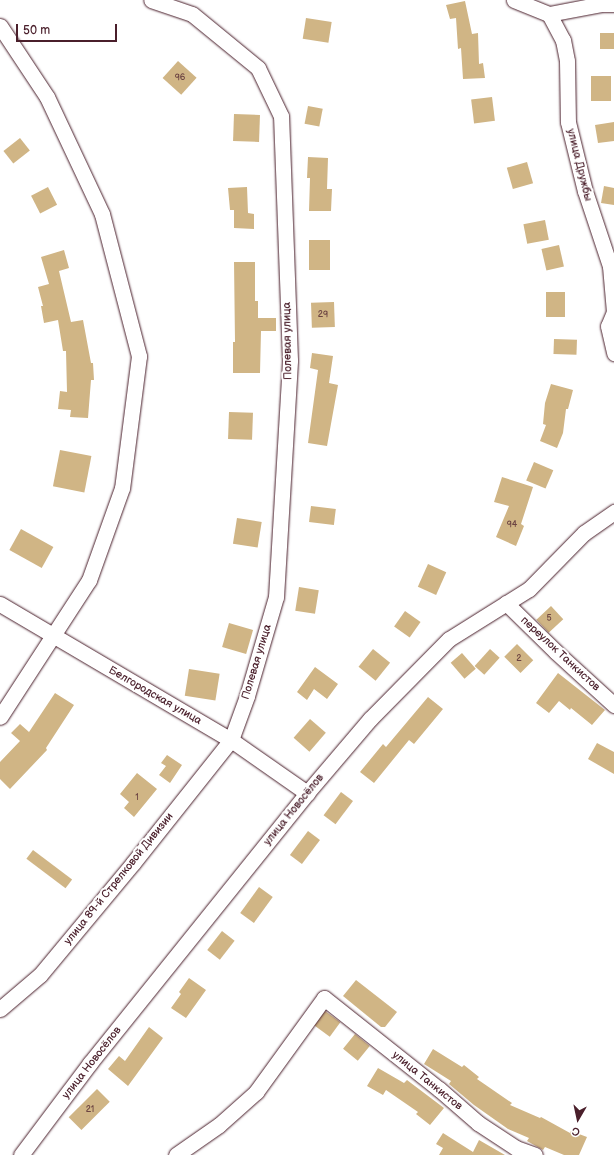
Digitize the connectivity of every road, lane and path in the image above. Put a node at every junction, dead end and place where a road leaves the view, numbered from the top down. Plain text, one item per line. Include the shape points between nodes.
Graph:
1 (151, 0) edge
2 (514, 0) edge
3 (614, 4) edge
4 (549, 14) junction
5 (0, 26) edge
6 (610, 255) edge
7 (614, 354) edge
8 (614, 512) edge
9 (506, 603) junction
10 (0, 604) edge
11 (54, 636) junction
12 (614, 705) edge
13 (0, 717) edge
14 (231, 740) junction
15 (307, 793) junction
16 (0, 1009) edge
17 (22, 1155) edge
18 (176, 1155) edge
19 (535, 1155) edge

1 - 14 street, Полевая улица via 192,14 258,68 281,116 290,360 276,597 247,696
2 - 4 street
3 - 4 street
4 - 6 street, улица Дружбы via 563,40 567,61 568,122 585,191
5 - 11 street via 47,97 102,214 139,356 122,488 89,580
6 - 7 street, улица Дружбы via 614,312 608,326
8 - 9 street, улица Новосёлов via 584,532 528,589
9 - 12 street, переулок Танкистов
9 - 15 street, улица Новосёлов via 449,639 370,719
10 - 11 street, Белгородская улица
11 - 13 street
11 - 14 street, Белгородская улица
14 - 15 street, Белгородская улица
14 - 16 street, улица 89-й Стрелковой Дивизии via 40,975
15 - 17 street, улица Новосёлов via 90,1063
18 - 19 street, улица Танкистов via 219,1125 256,1092 324,998 478,1123 516,1148

